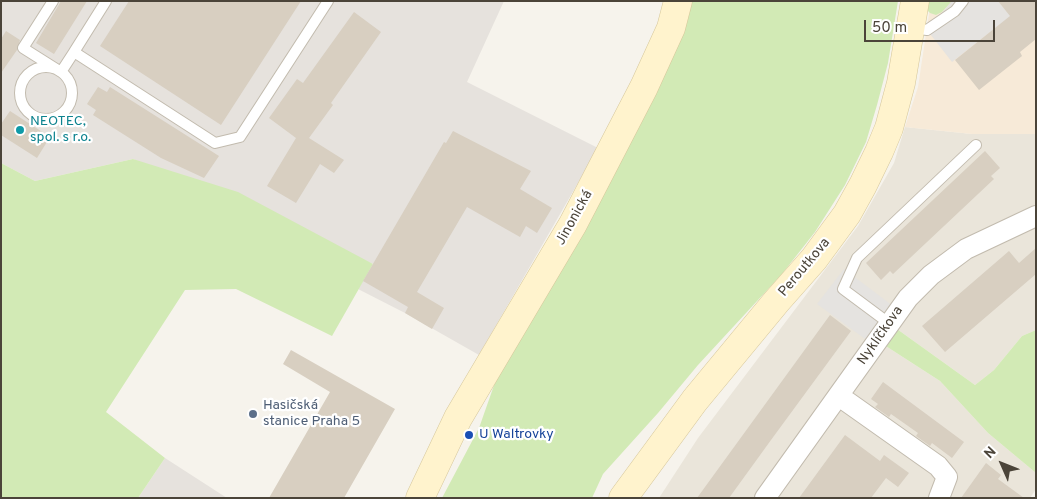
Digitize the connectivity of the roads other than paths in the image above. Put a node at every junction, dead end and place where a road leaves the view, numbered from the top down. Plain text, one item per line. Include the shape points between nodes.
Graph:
1 (53, 1) edge
2 (106, 1) edge
3 (328, 1) edge
4 (678, 1) edge
5 (915, 1) edge
6 (963, 1) edge
7 (912, 28) junction
8 (74, 52) junction
9 (61, 72) junction
10 (976, 145) dead end
11 (1036, 216) edge
12 (890, 324) junction
13 (839, 396) junction
14 (453, 426) junction
15 (401, 498) edge
16 (420, 498) edge
17 (623, 498) edge
18 (765, 498) edge
19 (939, 498) edge

1 - 9 lane via 23,48
2 - 8 lane
3 - 8 lane via 240,137 215,144
4 - 14 street, Jinonická via 671,28 644,87 578,216
5 - 7 street, Peroutkova
6 - 7 lane via 956,11 927,30
7 - 17 street, Peroutkova via 889,128 847,214 695,400
8 - 9 lane
9 - 9 lane via 53,68 36,69 23,81 20,97 23,106 35,117 52,119 66,110 72,94 67,78
10 - 12 lane via 857,258 843,289
11 - 12 street, Nyklíčkova via 966,249 931,275 908,298
12 - 13 street, Nyklíčkova
13 - 18 street, Nyklíčkova
13 - 19 street via 938,466 946,477
14 - 15 street, Jinonická via 429,452
14 - 16 street, Jinonická

